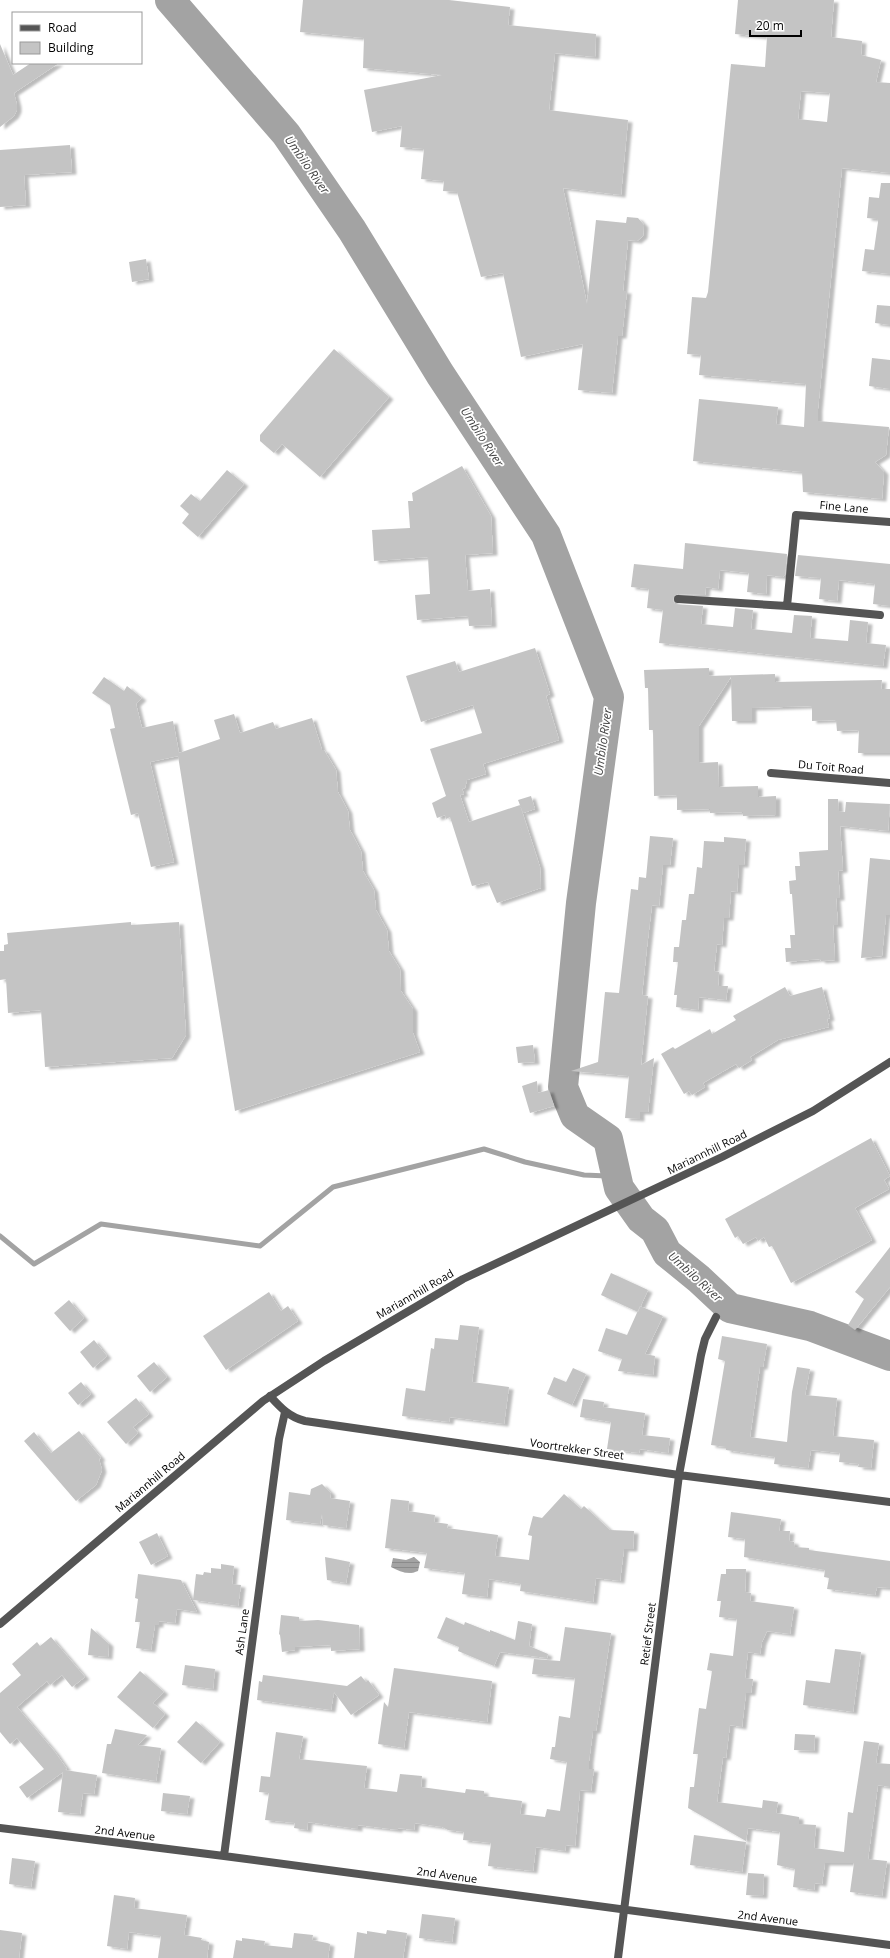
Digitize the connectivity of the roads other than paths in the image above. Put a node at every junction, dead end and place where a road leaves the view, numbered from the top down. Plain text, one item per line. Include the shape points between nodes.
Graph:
1 (890, 522) edge
2 (678, 599) dead end
3 (787, 606) junction
4 (880, 615) dead end
5 (771, 773) dead end
6 (890, 783) edge
7 (890, 1062) edge
8 (716, 1317) dead end
9 (270, 1396) junction
10 (285, 1412) junction
11 (679, 1475) junction
12 (890, 1502) edge
13 (0, 1624) edge
14 (0, 1828) edge
15 (224, 1856) junction
16 (624, 1911) junction
17 (890, 1945) edge
18 (618, 1958) edge

1 - 3 street, Fine Lane via 796,514
2 - 3 street
3 - 4 street
5 - 6 street, Du Toit Road
7 - 9 street, Mariannhill Road via 814,1111 656,1190 463,1279 350,1345
8 - 11 street, Retief Street via 705,1339 701,1355
9 - 10 street, Voortrekker Street
9 - 13 street, Mariannhill Road
10 - 11 street, Voortrekker Street via 305,1421
10 - 15 street, Ash Lane via 254,1619
11 - 12 street, Voortrekker Street
11 - 16 street, Retief Street
14 - 15 street, 2nd Avenue
15 - 16 street, 2nd Avenue
16 - 17 street, 2nd Avenue
16 - 18 street, Retief Street

